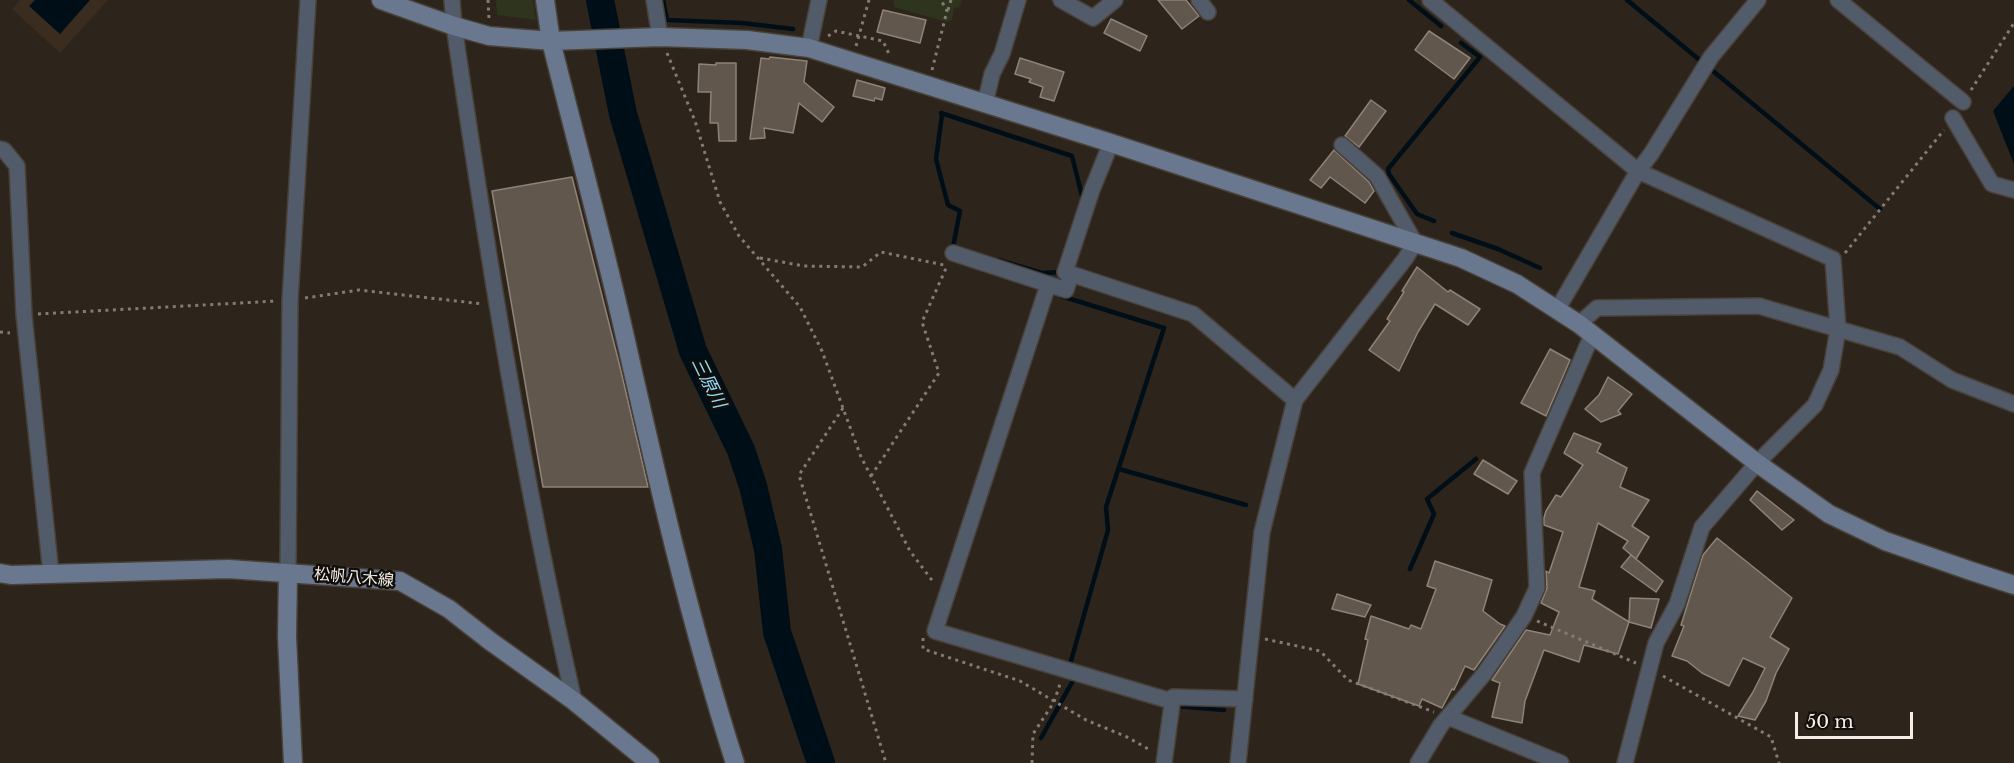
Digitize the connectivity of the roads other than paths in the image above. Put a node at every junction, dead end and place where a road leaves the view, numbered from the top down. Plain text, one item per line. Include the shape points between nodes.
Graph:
1 (308, 0) edge
2 (381, 0) edge
3 (452, 0) edge
4 (545, 0) edge
5 (654, 0) edge
6 (819, 0) edge
7 (1018, 0) edge
8 (1061, 0) edge
9 (1115, 0) edge
10 (1430, 0) edge
11 (1758, 0) edge
12 (1838, 0) edge
13 (454, 26) junction
14 (655, 37) junction
15 (552, 41) junction
16 (809, 48) junction
17 (1963, 102) road end
18 (985, 104) junction
19 (1953, 118) road end
20 (1111, 143) junction
21 (1342, 145) dead end
22 (0, 150) edge
23 (1638, 171) junction
24 (2014, 190) edge
25 (1415, 243) junction
26 (950, 260) road end
27 (1071, 274) junction
28 (1048, 285) junction
29 (1557, 310) junction
30 (1838, 328) junction
31 (1585, 329) junction
32 (1295, 400) junction
33 (2014, 404) edge
34 (1757, 463) junction
35 (288, 573) junction
36 (4, 574) edge
37 (51, 574) junction
38 (2014, 585) edge
39 (1245, 699) junction
40 (1171, 701) junction
41 (574, 702) junction
42 (1448, 717) junction
43 (1164, 761) edge
44 (294, 763) edge
45 (650, 763) edge
46 (735, 763) edge
47 (1238, 763) edge
48 (1418, 763) edge
49 (1561, 763) edge
50 (1625, 763) edge

1 - 35 street via 290,300
2 - 13 street
3 - 13 street
4 - 15 street
5 - 14 street
6 - 16 street
7 - 18 street
8 - 9 street via 1093,18
10 - 23 street
11 - 23 street via 1711,57
12 - 17 street
13 - 15 street via 489,36
13 - 41 street via 496,305 549,591
14 - 15 street
14 - 16 street via 747,40
15 - 46 street via 659,486 712,692
16 - 18 street
18 - 20 street
19 - 24 street via 1992,184
20 - 25 street
20 - 27 street via 1065,272
21 - 25 street via 1377,176
22 - 37 street via 17,166 24,315
23 - 29 street
23 - 30 street via 1833,259
25 - 29 street via 1461,258 1517,284
25 - 32 street
26 - 28 street
27 - 28 street via 1066,290
27 - 32 street via 1193,315
28 - 40 street via 935,631
29 - 31 street
30 - 31 street via 1759,306 1597,308
30 - 33 street via 1900,347 1952,380
30 - 34 street via 1831,370 1815,405
31 - 34 street
31 - 42 street via 1532,473 1537,588 1524,616 1484,674
32 - 39 street via 1262,532
34 - 38 street via 1829,514 1885,541
34 - 50 street via 1702,527 1677,603 1656,643
35 - 37 street, 松帆八木線 via 205,569
35 - 41 street, 松帆八木線 via 399,581 449,609
35 - 44 street via 287,637
36 - 37 street, 松帆八木線
39 - 40 street via 1173,697
39 - 47 street
40 - 43 street
41 - 45 street, 松帆八木線
42 - 48 street
42 - 49 street

